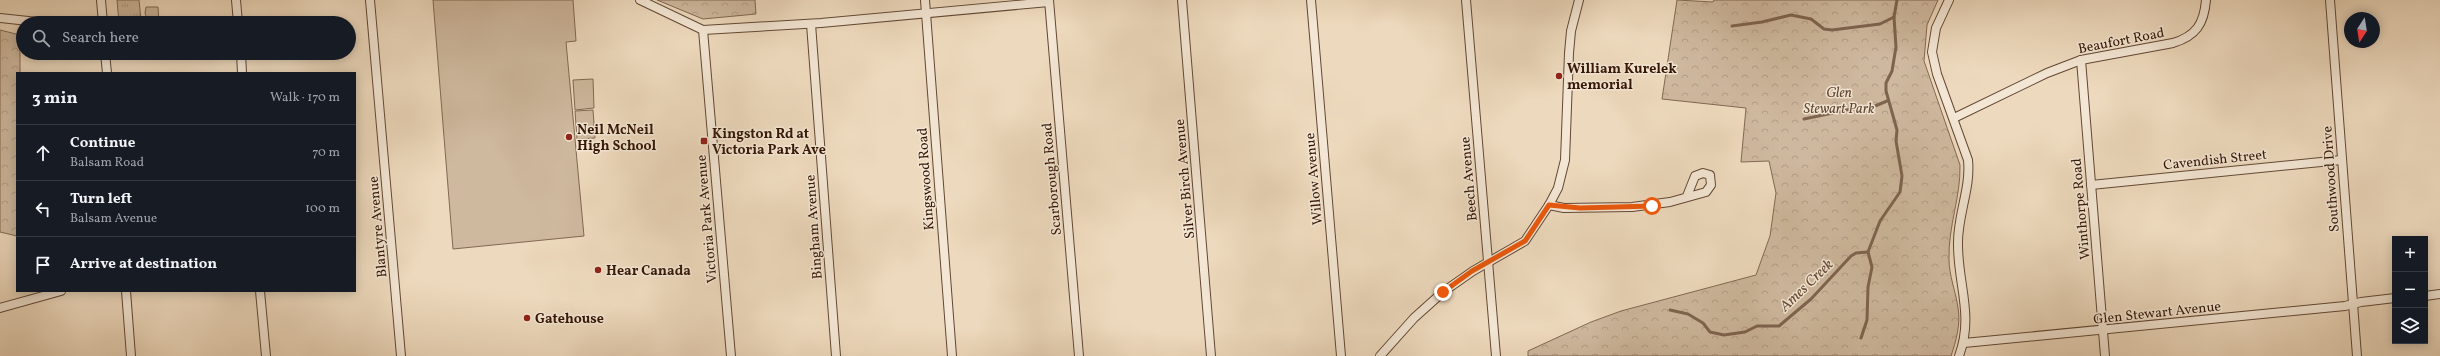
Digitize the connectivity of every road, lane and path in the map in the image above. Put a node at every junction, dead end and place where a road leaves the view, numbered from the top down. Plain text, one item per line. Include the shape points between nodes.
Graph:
1 (101, 0) edge
2 (236, 0) edge
3 (370, 0) edge
4 (640, 0) edge
5 (925, 0) edge
6 (1182, 0) edge
7 (1311, 0) edge
8 (1466, 0) edge
9 (1579, 0) edge
10 (1949, 0) edge
11 (2206, 0) edge
12 (2330, 0) edge
13 (1049, 1) edge
14 (926, 14) junction
15 (102, 16) edge
16 (237, 16) edge
17 (0, 18) edge
18 (16, 20) edge
19 (811, 24) junction
20 (703, 30) junction
21 (106, 60) edge
22 (241, 60) edge
23 (2080, 60) junction
24 (107, 72) edge
25 (242, 72) edge
26 (1954, 118) junction
27 (2341, 160) junction
28 (2091, 185) junction
29 (1687, 196) dead end
30 (1549, 205) junction
31 (1487, 262) junction
32 (57, 292) edge
33 (126, 292) edge
34 (260, 292) edge
35 (2440, 294) edge
36 (2428, 296) edge
37 (2392, 298) edge
38 (2353, 304) junction
39 (0, 308) edge
40 (2103, 330) junction
41 (1964, 342) junction
42 (130, 356) edge
43 (266, 356) edge
44 (401, 356) edge
45 (731, 356) edge
46 (836, 356) edge
47 (952, 356) edge
48 (1079, 356) edge
49 (1211, 356) edge
50 (1341, 356) edge
51 (1380, 356) edge
52 (1496, 356) edge
53 (1959, 356) edge
54 (2105, 356) edge
55 (2357, 356) edge

1 - 15 street
2 - 16 street
3 - 44 street, Blantyre Avenue
4 - 20 street
5 - 14 street, Kingswood Road
6 - 49 street, Silver Birch Avenue
7 - 50 street, Willow Avenue
8 - 31 street, Beech Avenue
9 - 30 street via 1571,31 1569,53 1565,160 1558,188
10 - 26 street via 1936,28 1932,52 1937,74
11 - 23 street, Beaufort Road via 2199,28 2188,39
12 - 27 street, Southwood Drive
13 - 14 street
13 - 48 street, Scarborough Road
14 - 19 street
14 - 47 street, Kingswood Road
17 - 18 street
19 - 20 street
19 - 46 street, Bingham Avenue
20 - 45 street, Victoria Park Avenue
21 - 24 street
22 - 25 street
23 - 26 street, Beaufort Road via 2046,73
23 - 28 street, Winthorpe Road
26 - 41 street via 1970,172 1960,215 1958,244 1960,283 1967,320
27 - 28 street, Cavendish Street
27 - 38 street, Southwood Drive
28 - 40 street, Winthorpe Road
29 - 30 street via 1670,202 1632,207 1564,208
30 - 31 street via 1525,241
31 - 51 street via 1443,292 1414,318
31 - 52 street, Beech Avenue
32 - 39 street
33 - 42 street
34 - 43 street
35 - 36 street
37 - 38 street, Glen Stewart Avenue
38 - 40 street, Glen Stewart Avenue
38 - 55 street, Southwood Drive
40 - 41 street, Glen Stewart Avenue
40 - 54 street, Winthorpe Road
41 - 53 street

